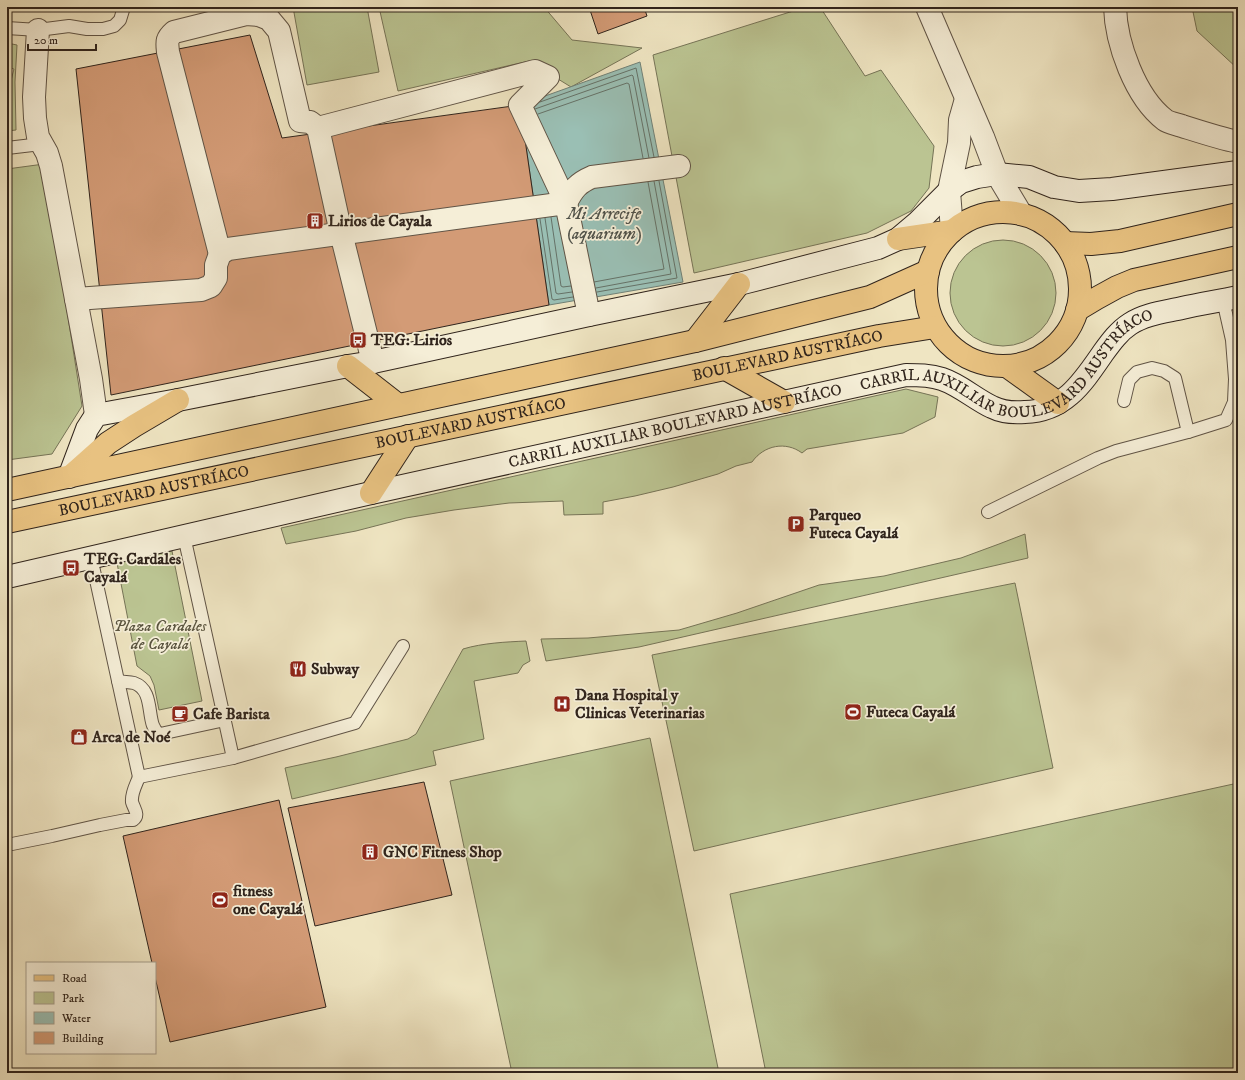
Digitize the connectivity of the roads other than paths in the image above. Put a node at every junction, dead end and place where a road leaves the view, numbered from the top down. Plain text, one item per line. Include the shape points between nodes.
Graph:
1 (124, 7) edge
2 (927, 7) edge
3 (1115, 7) edge
4 (7, 28) edge
5 (38, 30) junction
6 (966, 99) junction
7 (318, 128) junction
8 (1238, 142) edge
9 (41, 144) junction
10 (7, 148) edge
11 (679, 166) dead end
12 (1238, 172) edge
13 (997, 174) junction
14 (949, 191) junction
15 (566, 203) junction
16 (1021, 214) junction
17 (1238, 214) edge
18 (952, 231) junction
19 (341, 233) junction
20 (898, 239) junction
21 (1065, 243) junction
22 (220, 254) junction
23 (1238, 257) edge
24 (928, 271) junction
25 (739, 284) junction
26 (1231, 298) edge
27 (76, 299) junction
28 (1077, 310) junction
29 (589, 314) junction
30 (936, 327) junction
31 (695, 341) junction
32 (373, 362) junction
33 (348, 366) junction
34 (1008, 367) junction
35 (724, 368) junction
36 (178, 400) junction
37 (1124, 401) dead end
38 (784, 402) junction
39 (1058, 404) junction
40 (398, 405) junction
41 (96, 415) junction
42 (1188, 432) junction
43 (408, 436) junction
44 (69, 478) junction
45 (7, 490) edge
46 (371, 493) junction
47 (988, 512) dead end
48 (7, 522) edge
49 (184, 536) junction
50 (81, 559) junction
51 (7, 577) edge
52 (403, 646) dead end
53 (118, 681) junction
54 (225, 720) junction
55 (233, 758) junction
56 (139, 776) junction
57 (7, 845) edge

1 - 5 lane via 120,20 114,26 104,29 68,26
2 - 6 street
3 - 8 street via 1119,40 1127,65 1149,104 1166,120 1218,138
4 - 5 lane
5 - 9 street via 34,98
6 - 13 street
6 - 14 street via 960,120 959,143
7 - 15 street via 535,71 548,77 520,105
7 - 19 street
7 - 22 street via 310,122 300,120 279,31 269,18 246,14 174,32 169,36 168,52
9 - 10 lane
9 - 27 street via 51,166
11 - 15 street via 592,177 582,181
12 - 13 street via 1079,191 1054,187 1030,177
13 - 14 street via 961,182
13 - 16 street
14 - 18 street
14 - 20 street
15 - 19 street
15 - 29 street
16 - 18 main road via 983,214
16 - 21 main road via 1036,219
17 - 21 main road via 1124,240 1091,244
18 - 20 main road
18 - 24 main road via 933,256
19 - 22 street via 228,249
19 - 32 street
20 - 25 street via 878,248
21 - 28 main road via 1079,275 1080,293
22 - 27 street via 216,265 216,278 211,286 201,290
23 - 28 main road via 1134,280
24 - 30 main road via 926,290 929,309
24 - 31 main road, BOULEVARD AUSTRÍACO via 870,296
25 - 29 street
25 - 31 main road
26 - 39 street, CARRIL AUXILIAR BOULEVARD AUSTRÍACO via 1155,314 1129,324 1109,345 1083,382
26 - 42 lane via 1234,402 1226,420
27 - 41 street via 92,379
28 - 34 main road via 1070,328 1045,354 1029,363
29 - 32 street
30 - 34 main road via 948,344 966,357 986,365
30 - 35 main road, BOULEVARD AUSTRÍACO
31 - 40 main road, BOULEVARD AUSTRÍACO
32 - 33 street
33 - 36 street
33 - 40 main road
34 - 39 main road
35 - 38 main road
35 - 43 main road, BOULEVARD AUSTRÍACO
36 - 41 street
36 - 44 main road via 108,443
37 - 42 lane via 1129,380 1137,372 1152,368 1164,371 1174,378
38 - 39 street, CARRIL AUXILIAR BOULEVARD AUSTRÍACO via 906,374 942,379 993,408 1009,412 1026,412
38 - 46 street, CARRIL AUXILIAR BOULEVARD AUSTRÍACO
40 - 44 main road, BOULEVARD AUSTRÍACO
41 - 44 street, BOULEVARD AUSTRÍACO via 87,429
42 - 47 lane via 1116,450
43 - 46 main road
43 - 48 main road, BOULEVARD AUSTRÍACO
44 - 45 main road, BOULEVARD AUSTRÍACO
46 - 49 street, CARRIL AUXILIAR BOULEVARD AUSTRÍACO
49 - 50 street, CARRIL AUXILIAR BOULEVARD AUSTRÍACO
49 - 54 lane
50 - 51 street
50 - 53 lane
52 - 55 lane via 355,724
53 - 54 lane via 134,683 145,692 153,727 160,734
53 - 56 lane
54 - 55 lane
55 - 56 lane
56 - 57 lane via 132,795 136,815 133,820

